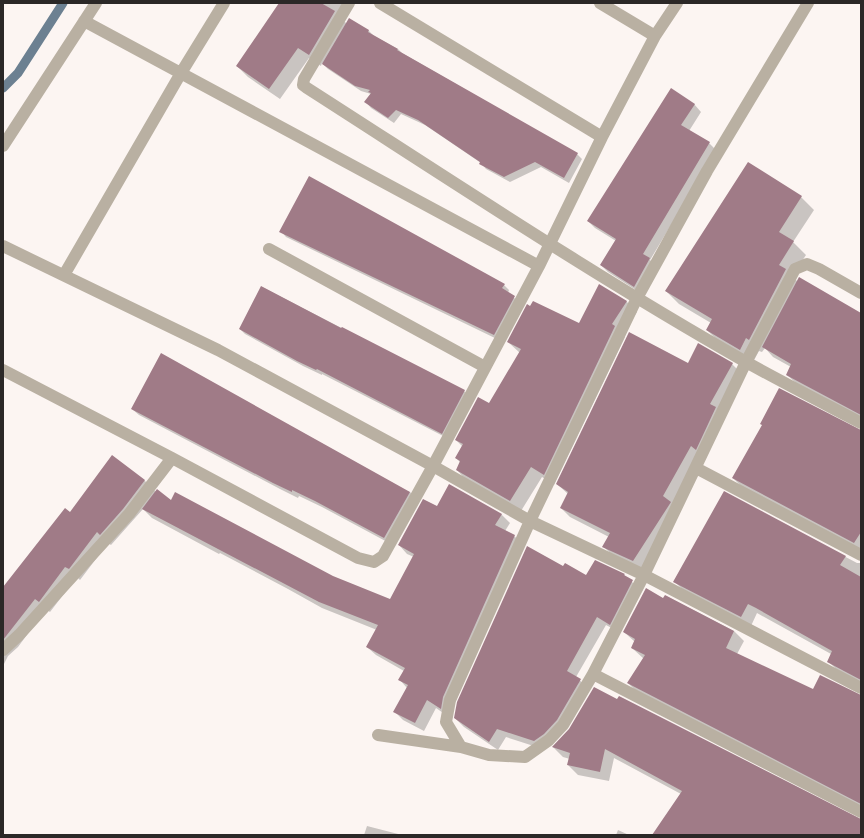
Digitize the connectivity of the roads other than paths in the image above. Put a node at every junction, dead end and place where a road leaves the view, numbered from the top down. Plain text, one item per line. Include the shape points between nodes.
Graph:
1 (96, 3) edge
2 (224, 3) edge
3 (349, 3) edge
4 (380, 3) edge
5 (600, 3) edge
6 (678, 3) edge
7 (808, 3) edge
8 (84, 21) junction
9 (655, 36) junction
10 (181, 73) junction
11 (602, 137) junction
12 (3, 146) edge
13 (550, 244) junction
14 (3, 246) edge
15 (269, 249) dead end
16 (539, 266) junction
17 (64, 276) junction
18 (861, 293) edge
19 (637, 298) junction
20 (746, 362) junction
21 (484, 366) junction
22 (3, 370) edge
23 (861, 423) edge
24 (172, 458) junction
25 (433, 466) junction
26 (696, 468) junction
27 (530, 521) junction
28 (861, 555) edge
29 (644, 575) junction
30 (3, 650) edge
31 (593, 674) junction
32 (861, 688) edge
33 (378, 736) dead end
34 (461, 746) junction
35 (861, 812) edge

1 - 8 street
2 - 10 street
3 - 13 street via 304,79 303,85
4 - 11 street
5 - 9 street
6 - 9 street
7 - 19 street via 706,172
8 - 10 street
8 - 12 street
9 - 11 street
10 - 16 street
10 - 17 street
11 - 13 street
13 - 16 street
13 - 19 street
14 - 17 street
15 - 21 street
16 - 21 street
17 - 25 street via 218,350
18 - 20 street via 807,264 795,269
19 - 20 street
19 - 27 street
20 - 23 street
20 - 26 street
21 - 25 street
22 - 24 street
24 - 25 street via 358,558 374,562 382,556
24 - 30 street via 124,520
25 - 27 street
26 - 28 street
26 - 29 street
27 - 29 street
27 - 34 street via 450,700 446,722
29 - 31 street
29 - 32 street
31 - 34 street via 563,725 549,740 525,757 490,756
31 - 35 street
33 - 34 street

